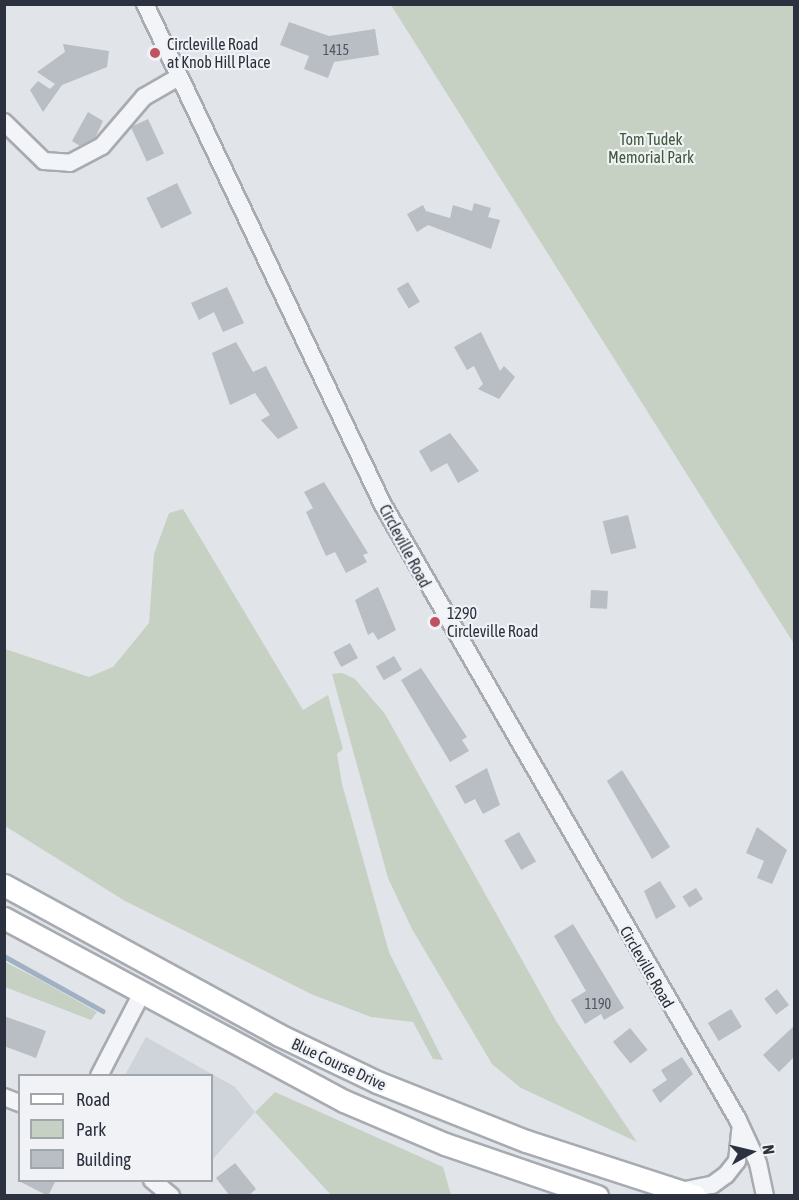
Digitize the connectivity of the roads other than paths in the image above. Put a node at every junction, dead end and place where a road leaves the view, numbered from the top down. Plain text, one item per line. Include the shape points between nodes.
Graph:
1 (145, 4) edge
2 (177, 78) junction
3 (4, 122) edge
4 (4, 885) edge
5 (4, 918) edge
6 (142, 993) junction
7 (100, 1074) edge
8 (4, 1097) edge
9 (18, 1103) edge
10 (738, 1120) junction
11 (154, 1182) edge
12 (687, 1193) edge
13 (171, 1196) edge
14 (597, 1196) edge
15 (765, 1196) edge

1 - 2 street, Circleville Road
2 - 3 street via 144,97 102,146 70,163 44,161
2 - 10 street, Circleville Road via 394,525
4 - 12 main road, Blue Course Drive via 279,1035 376,1082 478,1124
5 - 6 main road, Blue Course Drive
6 - 7 street
6 - 14 main road, Blue Course Drive via 344,1101 445,1144
8 - 9 street
10 - 12 street via 741,1149 733,1168 712,1185
10 - 15 street, Circleville Road via 758,1163
11 - 13 street

